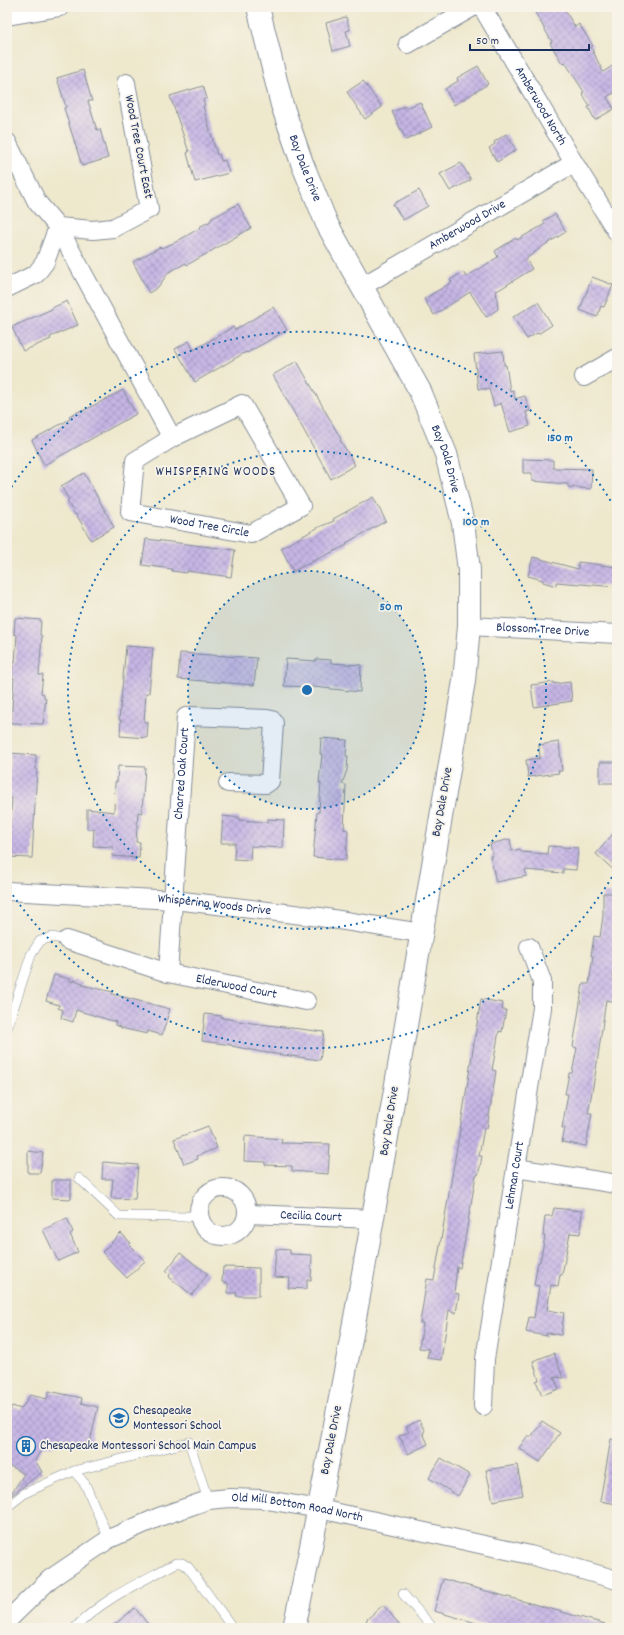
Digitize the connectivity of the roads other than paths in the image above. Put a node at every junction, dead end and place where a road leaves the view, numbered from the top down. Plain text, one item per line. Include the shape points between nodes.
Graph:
1 (60, 7) edge
2 (258, 7) edge
3 (473, 7) edge
4 (482, 7) edge
5 (7, 16) edge
6 (408, 44) dead end
7 (126, 84) dead end
8 (7, 142) edge
9 (574, 163) junction
10 (58, 227) junction
11 (617, 232) edge
12 (361, 287) junction
13 (7, 288) edge
14 (617, 358) edge
15 (584, 377) dead end
16 (172, 438) junction
17 (469, 626) junction
18 (617, 634) edge
19 (228, 783) dead end
20 (7, 891) edge
21 (174, 900) junction
22 (421, 933) junction
23 (67, 940) joint
24 (529, 947) dead end
25 (168, 973) junction
26 (306, 1001) dead end
27 (7, 1028) edge
28 (516, 1168) junction
29 (79, 1178) dead end
30 (617, 1184) edge
31 (200, 1214) junction
32 (247, 1214) junction
33 (374, 1219) junction
34 (483, 1406) dead end
35 (74, 1471) junction
36 (208, 1500) junction
37 (7, 1507) edge
38 (320, 1509) junction
39 (109, 1539) junction
40 (617, 1580) edge
41 (403, 1594) dead end
42 (7, 1621) edge
43 (75, 1628) edge
44 (230, 1628) edge
45 (294, 1628) edge
46 (433, 1628) edge

1 - 5 street
2 - 12 street, Bay Dale Drive via 282,105 302,162 327,224
3 - 6 street
4 - 9 street, Amberwood North
7 - 10 street, Wood Tree Court East via 149,209 113,228 93,230
8 - 10 street via 37,202
9 - 11 street, Amberwood North
9 - 12 street, Amberwood Drive
10 - 13 street via 45,262 36,274
10 - 16 street
12 - 17 street, Bay Dale Drive via 420,392 446,454 463,523 469,570
14 - 15 street
16 - 16 street, Wood Tree Circle via 242,404 301,506 251,534 130,512 135,461
17 - 18 street, Blossom Tree Drive
17 - 22 street, Bay Dale Drive via 464,680
19 - 21 street, Charred Oak Court via 266,784 270,781 274,723 272,720 186,717
20 - 21 street, Whispering Woods Drive
21 - 22 street, Whispering Woods Drive
21 - 25 street
22 - 33 street, Bay Dale Drive
23 - 25 street, Elderwood Court
23 - 27 lane via 52,937 40,941 32,955
24 - 28 street, Lehman Court via 542,981 542,1008
25 - 26 street, Elderwood Court
28 - 30 street
28 - 34 street, Lehman Court via 485,1359
29 - 31 lane via 120,1216 185,1217
31 - 32 street via 206,1228 220,1235 234,1233 241,1228
31 - 32 street via 202,1201 207,1195 221,1188 236,1191 242,1197
32 - 33 street, Cecilia Court
33 - 38 street, Bay Dale Drive
35 - 36 lane via 189,1442
35 - 37 lane via 25,1493
35 - 39 lane via 85,1484
36 - 38 street, Old Mill Bottom Road North via 261,1499
36 - 39 street, Old Mill Bottom Road North via 159,1517
38 - 40 street, Old Mill Bottom Road North via 530,1555
38 - 45 street, Bay Dale Drive
39 - 42 street, Old Mill Bottom Road North via 50,1580
41 - 46 lane
43 - 44 lane via 84,1618 115,1596 176,1563 182,1563 188,1567 229,1623

